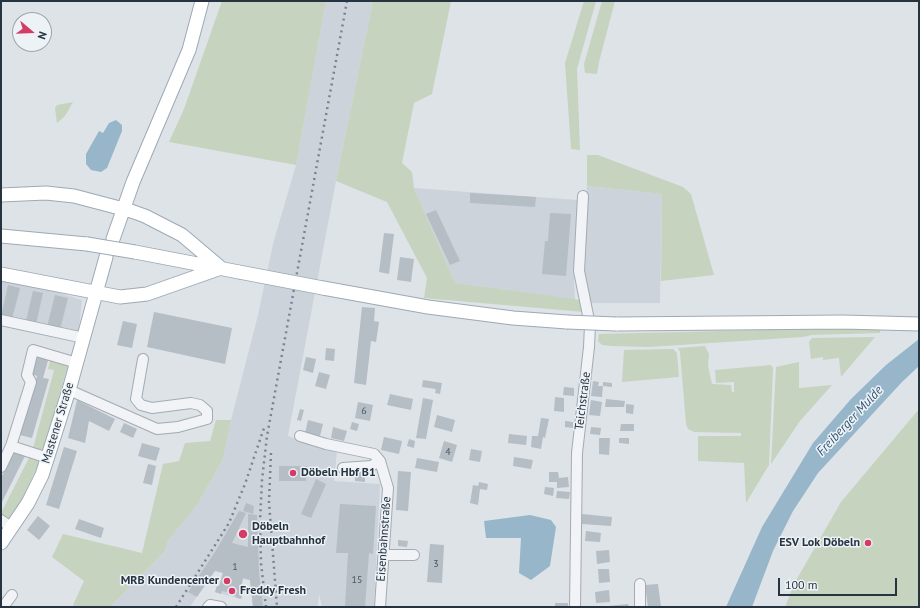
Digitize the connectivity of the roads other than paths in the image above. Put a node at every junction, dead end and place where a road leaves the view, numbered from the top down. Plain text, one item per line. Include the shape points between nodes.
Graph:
1 (202, 1) edge
2 (1, 195) edge
3 (583, 196) dead end
4 (122, 208) junction
5 (1, 236) edge
6 (113, 239) dead end
7 (106, 257) dead end
8 (221, 268) junction
9 (1, 274) edge
10 (95, 294) junction
11 (1, 320) edge
12 (919, 324) edge
13 (84, 338) junction
14 (143, 359) dead end
15 (77, 363) junction
16 (69, 390) junction
17 (300, 436) dead end
18 (12, 446) junction
19 (48, 458) junction
20 (380, 461) junction
21 (1, 467) edge
22 (343, 468) dead end
23 (5, 530) edge
24 (384, 555) junction
25 (414, 555) dead end
26 (640, 584) dead end
27 (12, 595) dead end
28 (3, 607) edge
29 (380, 607) edge
30 (575, 607) edge
31 (640, 607) edge

1 - 4 main road via 188,50
2 - 4 main road via 46,193
3 - 30 street, Teichstraße via 580,271 590,325 577,453
4 - 6 main road
4 - 8 main road via 173,229
5 - 8 main road, bridge via 87,244
7 - 10 main road, Mastener Straße
8 - 10 main road via 147,294 120,298
8 - 12 main road, bridge via 404,303 470,313 567,322
9 - 10 main road
10 - 13 main road, Mastener Straße
11 - 13 street
13 - 15 main road, Mastener Straße
14 - 16 street via 136,399 141,405 152,408 191,403 207,411 207,419 178,427 157,429
15 - 16 main road, Mastener Straße
15 - 18 street via 33,350 27,375 31,382
16 - 19 main road, Mastener Straße
17 - 20 street via 374,454
18 - 19 street
18 - 21 street
19 - 23 main road, Mastener Straße via 35,490
20 - 22 street via 371,466
20 - 24 street, Eisenbahnstraße via 388,488
24 - 25 street
24 - 29 street, Eisenbahnstraße
26 - 31 street
27 - 28 street

